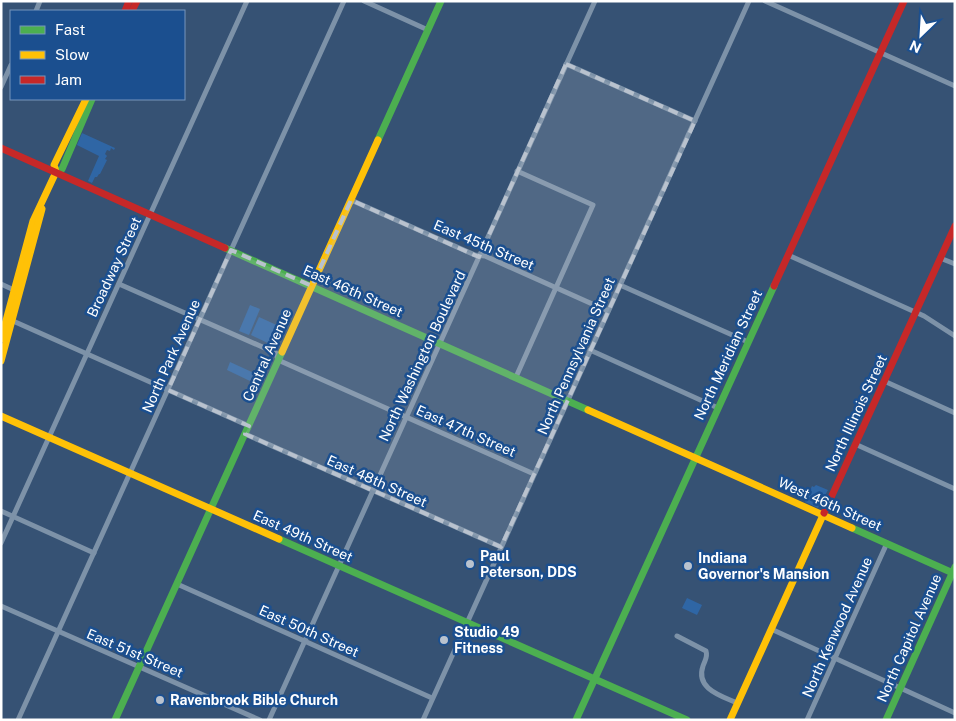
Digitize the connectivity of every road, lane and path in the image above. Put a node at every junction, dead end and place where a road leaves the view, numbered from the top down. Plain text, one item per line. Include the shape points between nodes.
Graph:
1 (247, 1) edge
2 (344, 1) edge
3 (364, 1) edge
4 (441, 1) edge
5 (595, 1) edge
6 (750, 1) edge
7 (765, 1) edge
8 (904, 1) edge
9 (428, 30) junction
10 (880, 53) junction
11 (566, 64) junction
12 (10, 67) edge
13 (955, 86) edge
14 (1, 87) edge
15 (86, 100) edge
16 (92, 100) edge
17 (695, 121) junction
18 (1, 148) edge
19 (56, 172) junction
20 (517, 172) junction
21 (44, 200) junction
22 (351, 200) junction
23 (151, 215) junction
24 (955, 226) edge
25 (231, 250) junction
26 (480, 255) junction
27 (788, 255) junction
28 (940, 258) junction
29 (955, 264) edge
30 (1, 284) edge
31 (119, 284) junction
32 (620, 285) junction
33 (312, 286) junction
34 (556, 287) junction
35 (14, 290) junction
36 (608, 311) junction
37 (916, 312) junction
38 (200, 320) junction
39 (13, 322) junction
40 (955, 336) edge
41 (1, 339) edge
42 (748, 342) junction
43 (440, 344) junction
44 (590, 350) junction
45 (87, 354) junction
46 (278, 360) junction
47 (1, 361) edge
48 (516, 377) junction
49 (884, 381) junction
50 (168, 390) junction
51 (568, 400) junction
52 (718, 408) junction
53 (955, 413) edge
54 (1, 416) edge
55 (406, 417) junction
56 (249, 426) junction
57 (245, 434) junction
58 (49, 437) junction
59 (856, 444) junction
60 (695, 458) junction
61 (130, 474) junction
62 (534, 474) junction
63 (955, 489) edge
64 (373, 491) junction
65 (211, 509) junction
66 (1, 511) edge
67 (823, 514) junction
68 (13, 516) junction
69 (1, 543) edge
70 (887, 543) junction
71 (501, 548) junction
72 (94, 553) junction
73 (339, 566) junction
74 (954, 571) edge
75 (177, 584) junction
76 (1, 606) edge
77 (467, 622) junction
78 (771, 630) junction
79 (59, 632) junction
80 (677, 636) dead end
81 (305, 641) junction
82 (835, 658) junction
83 (139, 667) junction
84 (595, 679) junction
85 (900, 688) junction
86 (432, 698) junction
87 (737, 703) junction
88 (955, 713) edge
89 (18, 720) edge
90 (115, 720) edge
91 (260, 720) edge
92 (269, 720) edge
93 (423, 720) edge
94 (576, 720) edge
95 (687, 720) edge
96 (730, 720) edge
97 (807, 720) edge
98 (886, 720) edge

1 - 23 street, Broadway Street
2 - 25 street, North Park Avenue
3 - 9 street
4 - 9 main road, Central Avenue
5 - 11 street, North Washington Boulevard
6 - 17 street, North Pennsylvania Street
7 - 10 street
8 - 10 main road, North Meridian Street
9 - 22 main road, Central Avenue
10 - 13 street
10 - 27 main road, North Meridian Street
11 - 17 street
11 - 20 street, North Washington Boulevard
12 - 14 street
15 - 19 main road via 54,165
16 - 19 main road via 62,169
17 - 32 street, North Pennsylvania Street
18 - 19 main road, East 46th Street
19 - 21 main road
19 - 23 main road, East 46th Street
20 - 26 street, North Washington Boulevard
20 - 34 street via 593,205
21 - 35 main road via 33,221
21 - 39 main road
22 - 26 street, East 45th Street
22 - 33 main road, Central Avenue
23 - 25 main road, East 46th Street
23 - 31 street, Broadway Street
24 - 28 main road, North Illinois Street
25 - 33 main road, East 46th Street
25 - 38 street, North Park Avenue
26 - 34 street, East 45th Street
26 - 43 street, North Washington Boulevard
27 - 37 street
27 - 42 main road, North Meridian Street
28 - 29 street
28 - 37 main road, North Illinois Street
30 - 35 street
31 - 38 street, East 47th Street
31 - 45 street, Broadway Street
32 - 36 street, North Pennsylvania Street
32 - 42 street
33 - 43 main road, East 46th Street
33 - 46 main road, Central Avenue
34 - 36 street, East 45th Street
34 - 48 street
35 - 41 main road
36 - 44 street, North Pennsylvania Street
37 - 40 street
37 - 49 main road, North Illinois Street
38 - 46 street, East 47th Street via 276,353
38 - 50 street, North Park Avenue
39 - 45 street
39 - 47 main road
42 - 52 main road, North Meridian Street
43 - 48 main road, East 46th Street
43 - 55 street, North Washington Boulevard
44 - 51 street, North Pennsylvania Street
44 - 52 street
45 - 50 street
45 - 58 street, Broadway Street
46 - 55 street, East 47th Street
46 - 56 main road, Central Avenue
48 - 51 main road, East 46th Street
49 - 53 street
49 - 59 main road, North Illinois Street
50 - 56 street
50 - 61 street, North Park Avenue
51 - 60 main road, East 46th Street
51 - 62 street, North Pennsylvania Street
52 - 60 main road, North Meridian Street
54 - 58 main road, East 49th Street
55 - 62 street, East 47th Street
55 - 64 street, North Washington Boulevard
56 - 57 main road, Central Avenue
57 - 64 street, East 48th Street
57 - 65 main road, Central Avenue
58 - 61 main road, East 49th Street
58 - 68 street, Broadway Street
59 - 63 street
59 - 67 main road, North Illinois Street
60 - 67 main road, West 46th Street
60 - 84 main road, North Meridian Street
61 - 65 main road, East 49th Street
61 - 72 street, North Park Avenue
62 - 71 street, North Pennsylvania Street
64 - 71 street, East 48th Street
64 - 73 street, North Washington Boulevard
65 - 73 main road, East 49th Street
65 - 75 main road, Central Avenue
66 - 68 street
67 - 70 main road, West 46th Street
67 - 78 main road, North Illinois Street
68 - 69 street, Broadway Street
68 - 72 street
70 - 74 main road, West 46th Street
70 - 82 street, North Kenwood Avenue
71 - 77 street, North Pennsylvania Street
72 - 79 street, North Park Avenue
73 - 77 main road, East 49th Street
73 - 81 street, North Washington Boulevard
74 - 85 main road, North Capitol Avenue
75 - 81 street, East 50th Street
75 - 83 main road, Central Avenue
76 - 79 street, East 51st Street
77 - 84 main road, East 49th Street
77 - 86 street, North Pennsylvania Street
78 - 82 street
78 - 87 main road, North Illinois Street
79 - 83 street, East 51st Street
79 - 89 street, North Park Avenue
80 - 87 street via 706,651 702,674 704,682 709,689
81 - 86 street, East 50th Street
81 - 92 street, North Washington Boulevard
82 - 85 street
82 - 97 street, North Kenwood Avenue
83 - 90 main road, Central Avenue
83 - 91 street, East 51st Street
84 - 94 main road, North Meridian Street
84 - 95 main road, East 49th Street
85 - 88 street
85 - 98 main road, North Capitol Avenue
86 - 93 street, North Pennsylvania Street
87 - 96 main road, North Illinois Street

